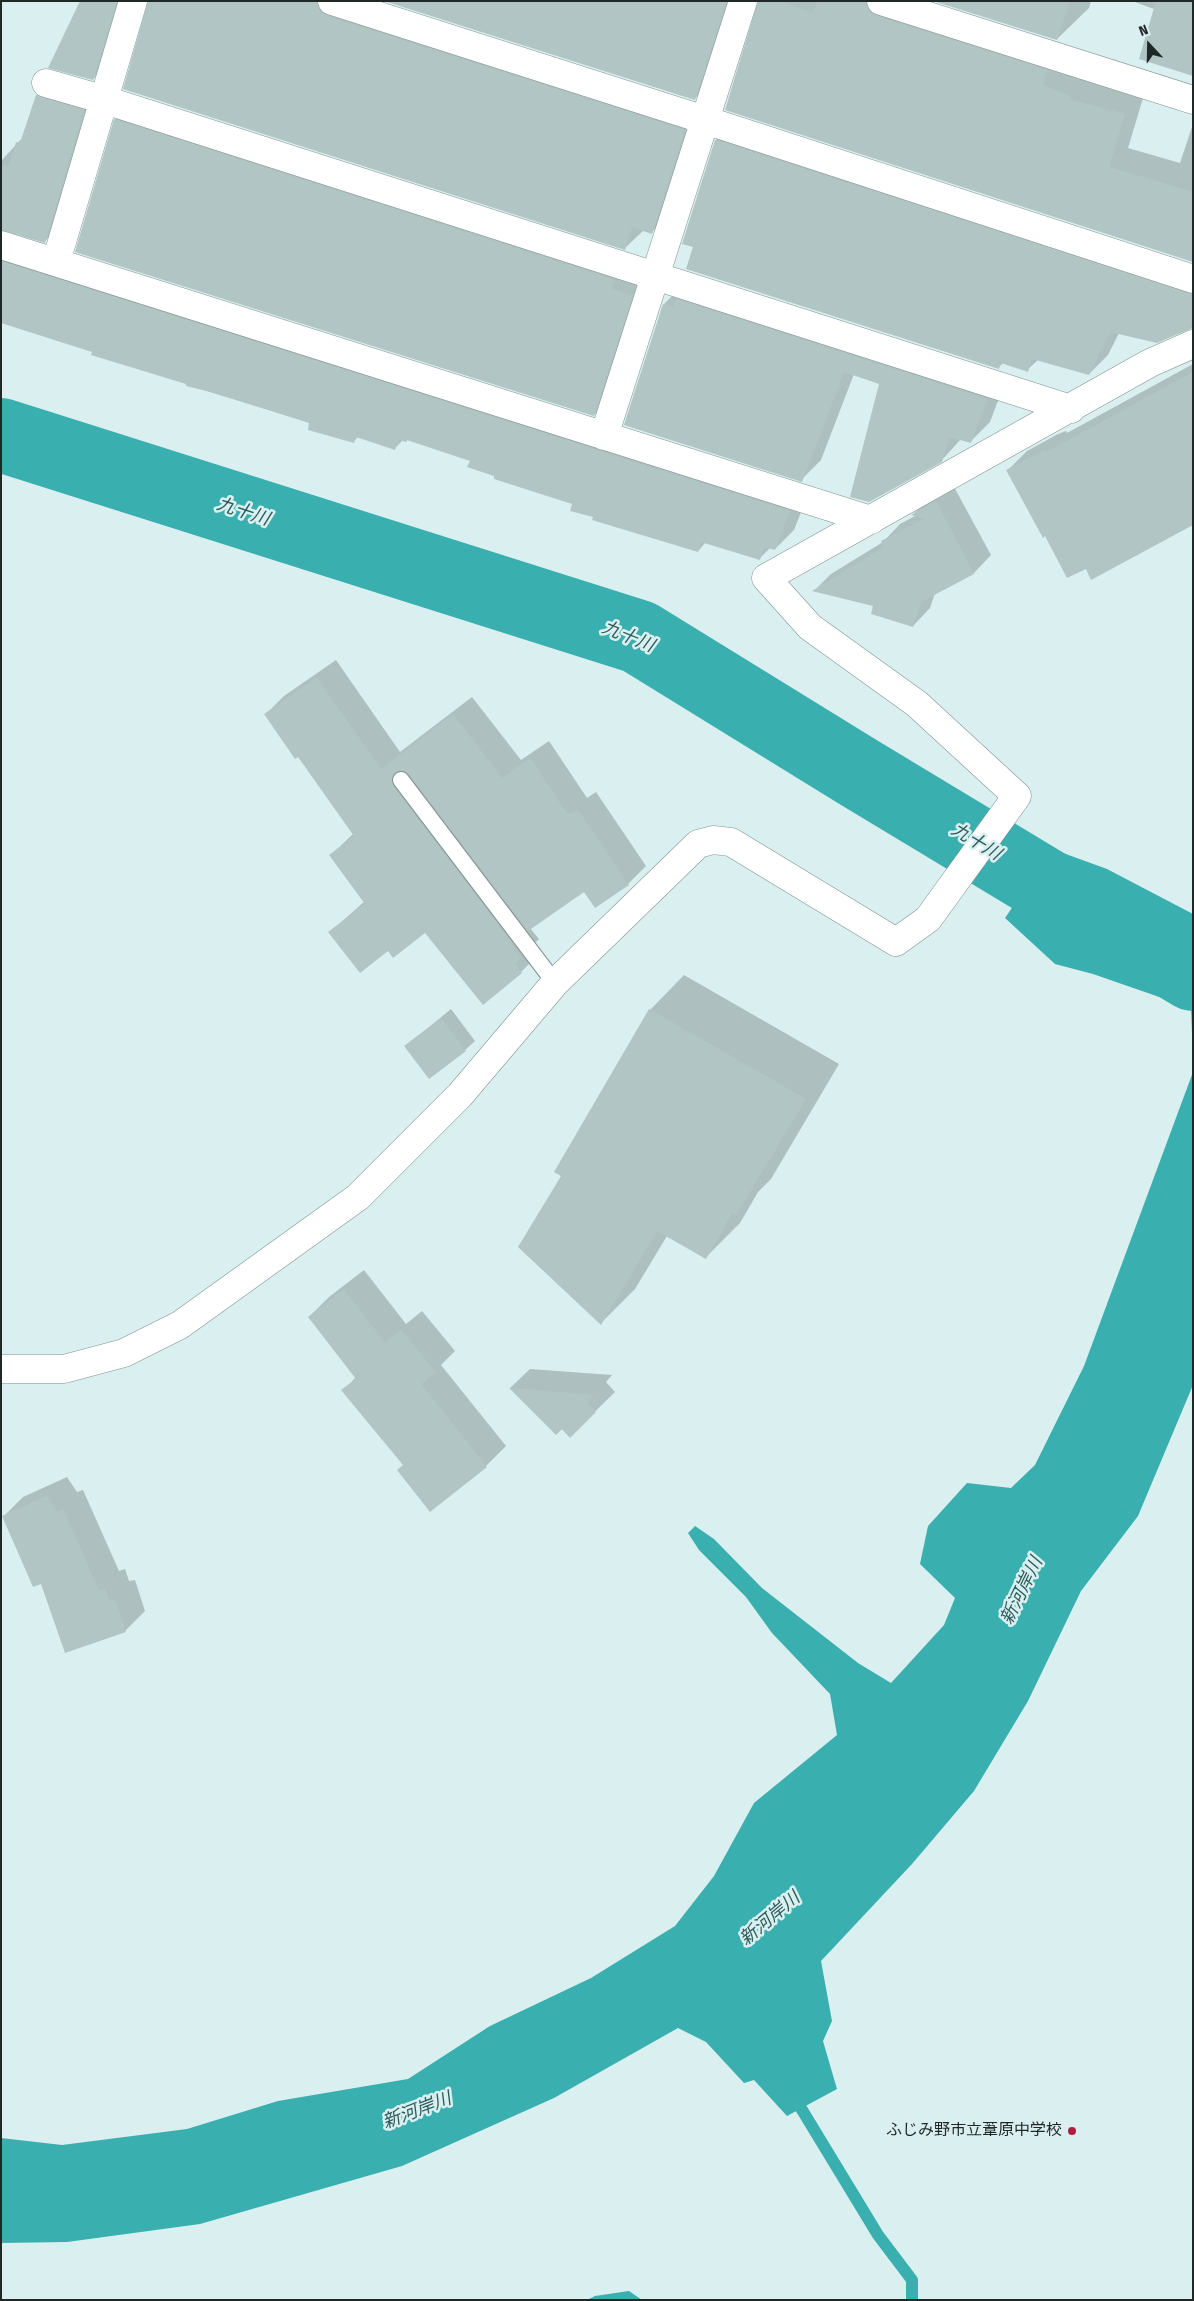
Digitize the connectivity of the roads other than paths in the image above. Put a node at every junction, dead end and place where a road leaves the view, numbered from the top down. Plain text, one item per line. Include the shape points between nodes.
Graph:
1 (133, 1) edge
2 (332, 1) edge
3 (743, 1) edge
4 (881, 1) edge
5 (46, 83) dead end
6 (104, 100) junction
7 (1193, 100) edge
8 (704, 120) junction
9 (1, 244) edge
10 (56, 262) junction
11 (655, 277) junction
12 (1193, 279) edge
13 (1193, 344) edge
14 (1071, 409) junction
15 (604, 436) junction
16 (871, 520) junction
17 (401, 780) dead end
18 (555, 984) junction
19 (1, 1369) edge

1 - 6 street
2 - 8 street
3 - 8 street
4 - 7 street
5 - 6 street
6 - 10 street
6 - 11 street
8 - 11 street
8 - 12 street
9 - 10 street
10 - 15 street
11 - 14 street
11 - 15 street
13 - 14 street via 1150,363
14 - 16 street
15 - 16 street
16 - 18 street via 766,578 810,627 916,704 1017,796 928,919 896,942 731,842 714,840 698,844
17 - 18 lane
18 - 19 street via 460,1095 358,1197 180,1325 124,1353 64,1369

